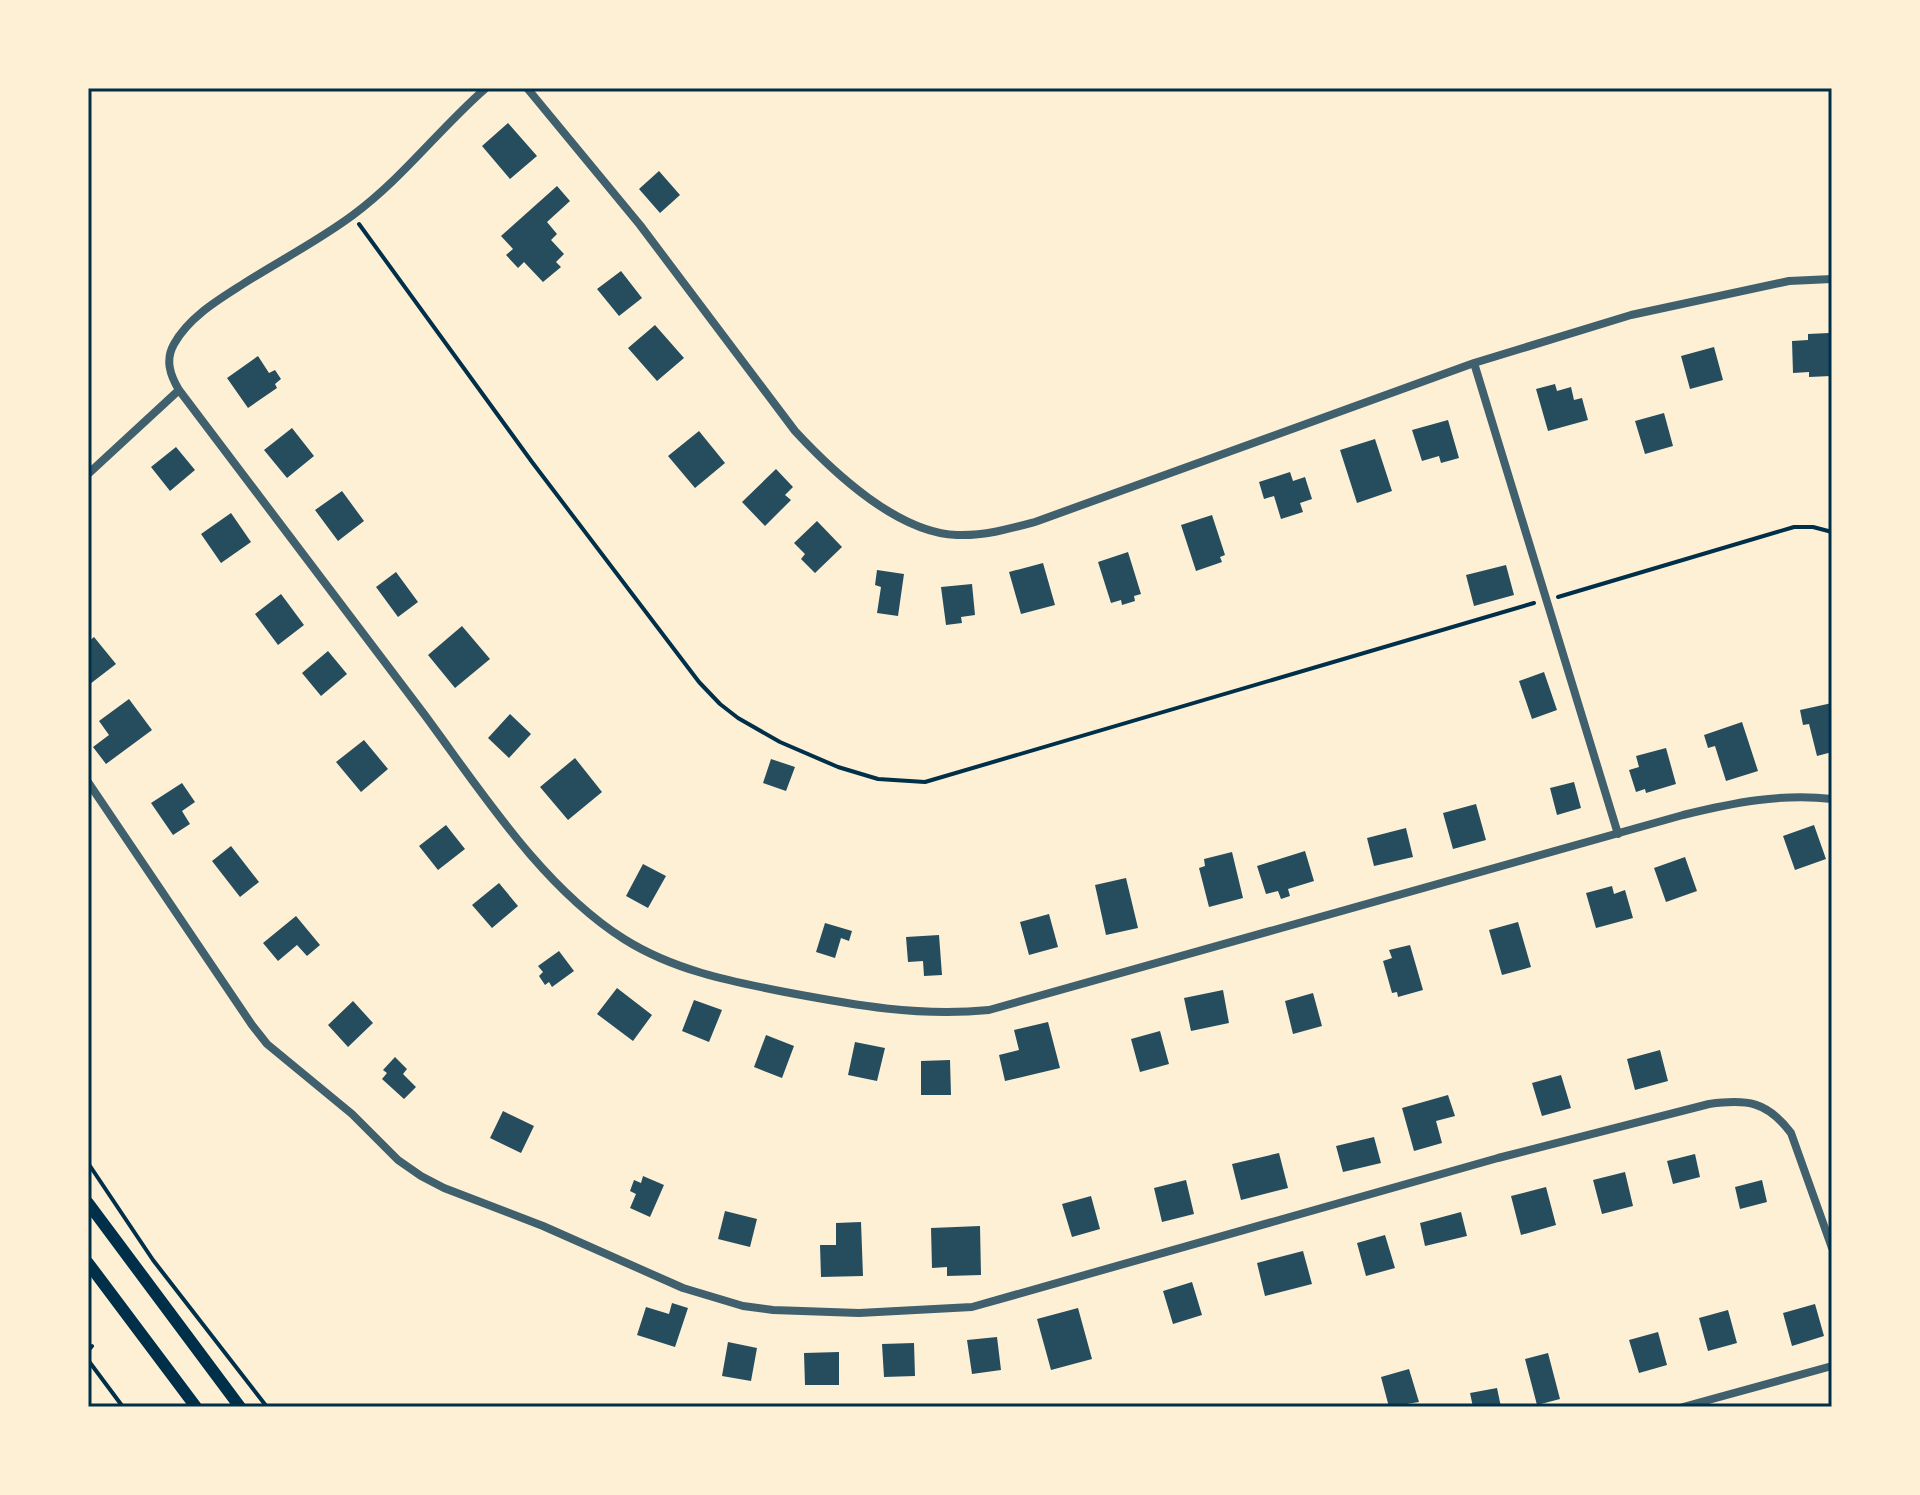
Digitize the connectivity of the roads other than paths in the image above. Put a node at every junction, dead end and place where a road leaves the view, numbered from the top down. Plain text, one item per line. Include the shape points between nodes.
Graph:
1 (486, 88) edge
2 (527, 88) edge
3 (1832, 279) edge
4 (1474, 363) junction
5 (179, 390) junction
6 (88, 474) edge
7 (88, 782) edge
8 (1832, 799) edge
9 (1618, 834) junction
10 (88, 1203) edge
11 (1832, 1248) edge
12 (88, 1263) edge
13 (1832, 1366) edge
14 (196, 1407) edge
15 (240, 1407) edge
16 (1683, 1407) edge

1 - 5 street via 353,215 193,320 170,354
2 - 4 street via 811,448 870,499 925,528 954,535 991,533 1035,522
3 - 4 street via 1789,281 1673,304
4 - 9 street
5 - 6 street
5 - 9 street via 506,824 551,876 623,938 694,971 888,1011 989,1010
7 - 11 street via 267,1044 398,1160 444,1188 717,1299 773,1310 972,1307 1498,1158 1732,1101 1764,1108 1791,1133
8 - 9 street via 1754,800
10 - 15 main road
12 - 14 main road
13 - 16 street

